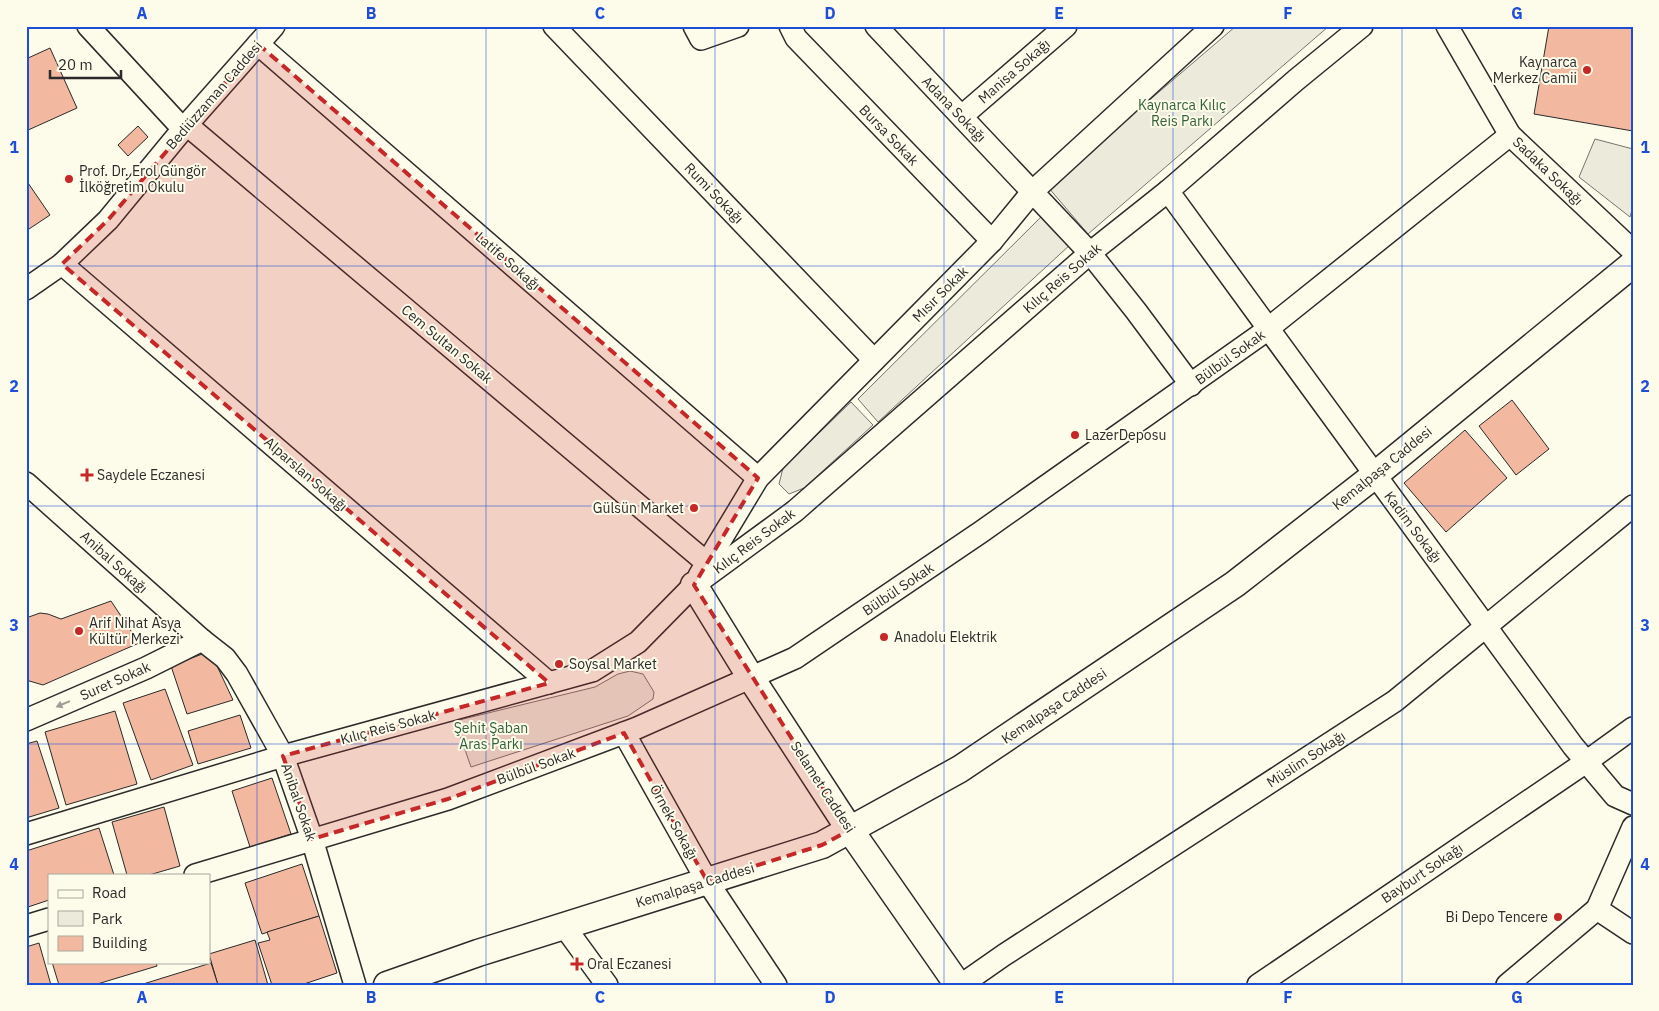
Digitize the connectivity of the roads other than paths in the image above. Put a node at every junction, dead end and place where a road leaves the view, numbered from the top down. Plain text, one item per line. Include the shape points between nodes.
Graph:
1 (274, 26) edge
2 (554, 26) edge
3 (694, 26) edge
4 (738, 26) edge
5 (790, 26) edge
6 (876, 26) edge
7 (1066, 26) edge
8 (1213, 26) edge
9 (1362, 26) edge
10 (1447, 26) edge
11 (91, 27) edge
12 (258, 44) junction
13 (962, 116) junction
14 (185, 127) junction
15 (1510, 136) junction
16 (1033, 191) junction
17 (1168, 191) junction
18 (992, 241) junction
19 (1633, 251) edge
20 (1090, 253) junction
21 (62, 264) junction
22 (1633, 264) edge
23 (26, 289) edge
24 (1268, 329) junction
25 (874, 360) junction
26 (1191, 384) junction
27 (1375, 476) junction
28 (758, 478) junction
29 (26, 483) edge
30 (1631, 512) edge
31 (708, 563) junction
32 (694, 585) junction
33 (1487, 626) junction
34 (202, 640) junction
35 (751, 678) junction
36 (549, 683) junction
37 (26, 720) edge
38 (1633, 728) edge
39 (624, 733) junction
40 (283, 756) junction
41 (1586, 762) junction
42 (1633, 804) edge
43 (1633, 827) edge
44 (850, 830) junction
45 (26, 834) edge
46 (312, 840) junction
47 (198, 874) edge
48 (707, 881) junction
49 (1597, 909) junction
50 (48, 919) edge
51 (26, 926) edge
52 (564, 926) junction
53 (1633, 933) edge
54 (355, 985) edge
55 (387, 985) edge
56 (607, 985) edge
57 (776, 985) edge
58 (960, 985) edge
59 (1258, 985) edge
60 (1507, 985) edge

1 - 12 street, Bediüzzaman Caddesi
2 - 25 street, Rumi Sokağı
3 - 4 street via 701,39
5 - 18 street, Bursa Sokak via 796,38
6 - 13 street, Adana Sokağı
7 - 13 street, Manisa Sokağı
8 - 16 street, Mısır Sokak
9 - 17 street, Kılıç Reis Sokak
10 - 15 street, Sadaka Sokağı
11 - 14 street, Cem Sultan Sokak
12 - 14 street, Bediüzzaman Caddesi
12 - 28 street, Latife Sokağı
13 - 16 street, Adana Sokağı
14 - 21 street, Bediüzzaman Caddesi via 108,220
14 - 31 street, Cem Sultan Sokak
15 - 19 street, Sadaka Sokağı
15 - 24 street, Bülbül Sokak
16 - 18 street, Mısır Sokak
16 - 20 street, Adana Sokağı
17 - 20 street, Kılıç Reis Sokak
17 - 24 street, Kadim Sokağı
18 - 25 street, Mısır Sokak
20 - 26 street, Adana Sokağı
20 - 32 street, Kılıç Reis Sokak via 795,511
21 - 23 street, Bediüzzaman Caddesi
21 - 36 street, Alparslan Sokağı
22 - 27 street, Kemalpaşa Caddesi
24 - 26 street, Bülbül Sokak
24 - 27 street, Kadim Sokağı
25 - 28 street, Mısır Sokak
26 - 35 street, Bülbül Sokak via 981,532 794,658
27 - 33 street, Kadim Sokağı
27 - 44 street, Kemalpaşa Caddesi via 1235,584 960,769
28 - 31 street, Mısır Sokak
29 - 34 street, Anibal Sokağı
30 - 33 street, Müslim Sokağı
31 - 32 street, Mısır Sokak
32 - 35 street, Selamet Caddesi
32 - 36 street, Kılıç Reis Sokak via 638,642 592,671
33 - 41 street, Kadim Sokağı
33 - 58 street, Müslim Sokağı via 1395,701
34 -> 37 street, Suret Sokak
34 - 40 street, Anibal Sokak via 225,658 237,674
35 - 39 street, Bülbül Sokak
35 - 44 street, Selamet Caddesi
36 - 40 street, Kılıç Reis Sokak
38 - 41 street, Bayburt Sokağı
39 - 46 street, Bülbül Sokak via 448,799
39 - 48 street, Örnek Sokağı
40 - 45 street, Kılıç Reis Sokak
40 - 46 street, Anibal Sokak
41 - 42 street, Kadim Sokağı via 1616,796
41 - 59 street, Bayburt Sokağı
43 - 49 street
44 - 48 street, Kemalpaşa Caddesi via 822,845
44 - 58 street, Selamet Caddesi
46 - 47 street, Bülbül Sokak
46 - 54 street, Anibal Sokak
48 - 52 street, Kemalpaşa Caddesi
48 - 57 street, Örnek Sokağı
49 - 53 street
49 - 60 street
50 - 51 street
52 - 55 street, Kemalpaşa Caddesi via 478,952
52 - 56 street

